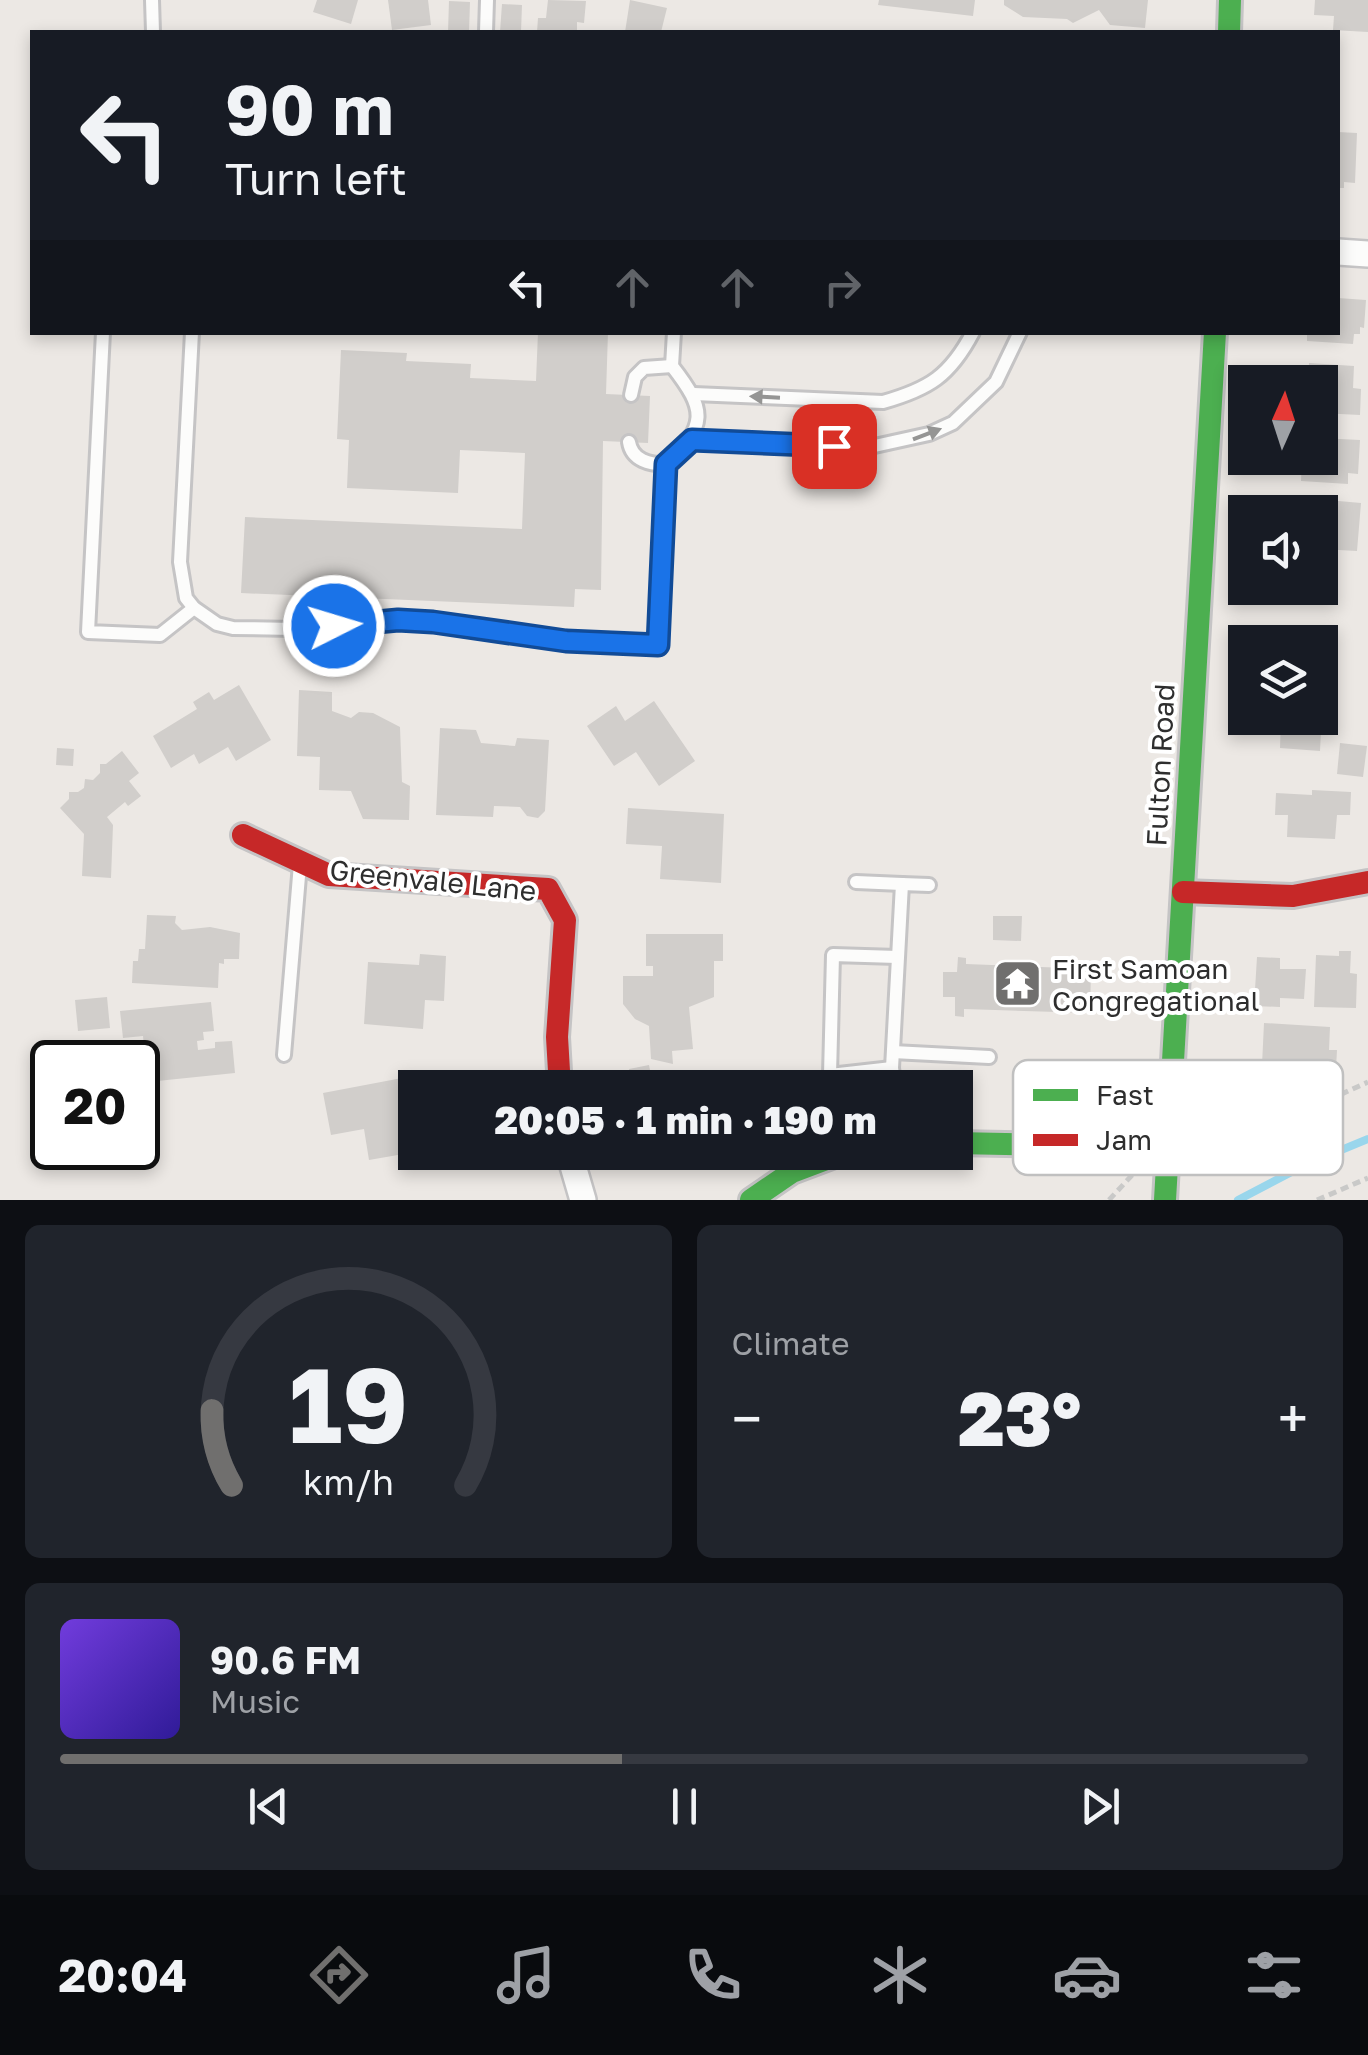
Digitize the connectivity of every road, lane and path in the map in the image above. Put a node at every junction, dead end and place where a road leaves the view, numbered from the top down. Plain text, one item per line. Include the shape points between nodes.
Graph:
1 (152, 0) edge
2 (487, 0) edge
3 (1230, 0) edge
4 (153, 30) edge
5 (486, 30) edge
6 (1229, 30) edge
7 (1340, 252) edge
8 (1368, 254) edge
9 (103, 335) edge
10 (192, 335) edge
11 (674, 335) edge
12 (971, 335) edge
13 (1019, 335) edge
14 (1215, 335) edge
15 (672, 366) junction
16 (631, 394) dead end
17 (694, 394) junction
18 (692, 440) junction
19 (629, 442) dead end
20 (666, 464) junction
21 (194, 608) junction
22 (242, 835) dead end
23 (300, 862) junction
24 (856, 882) dead end
25 (1368, 882) edge
26 (902, 884) junction
27 (928, 885) dead end
28 (1183, 892) junction
29 (897, 957) junction
30 (893, 1052) junction
31 (284, 1054) dead end
32 (989, 1057) dead end
33 (1173, 1060) edge
34 (892, 1068) joint
35 (559, 1070) edge
36 (1368, 1082) edge
37 (1343, 1093) edge
38 (973, 1143) edge
39 (1013, 1144) edge
40 (574, 1170) edge
41 (797, 1170) edge
42 (1166, 1175) edge
43 (1368, 1178) edge
44 (1119, 1188) dead end
45 (583, 1200) edge
46 (751, 1200) edge
47 (1110, 1200) edge
48 (1165, 1200) edge
49 (1317, 1200) edge

1 - 4 lane
2 - 5 lane
3 - 6 street
7 - 8 street
9 - 21 lane via 88,632 160,635
10 - 21 lane via 180,562
11 - 15 lane
12 -> 17 lane via 940,379 883,402
18 -> 13 lane via 870,447 929,434 953,422 996,382
14 - 28 street, Fulton Road
15 - 16 lane via 644,368
15 - 17 lane
17 - 18 lane
18 - 20 lane
19 - 20 lane via 641,460
20 - 21 lane via 658,645 566,641 416,621 233,628
22 - 23 street, Greenvale Lane
23 - 31 lane
23 - 35 street, Greenvale Lane via 329,874 548,889 565,920
24 - 26 lane
25 - 28 street via 1292,896
26 - 27 lane
26 - 29 lane
28 - 33 street, Fulton Road
29 - 30 lane
29 - 34 lane via 833,954 830,1075
30 - 32 lane
30 - 34 lane
36 - 37 path
38 - 39 street
40 - 45 street
41 - 46 street
42 - 48 street, Fulton Road
43 - 49 path
44 - 47 path

